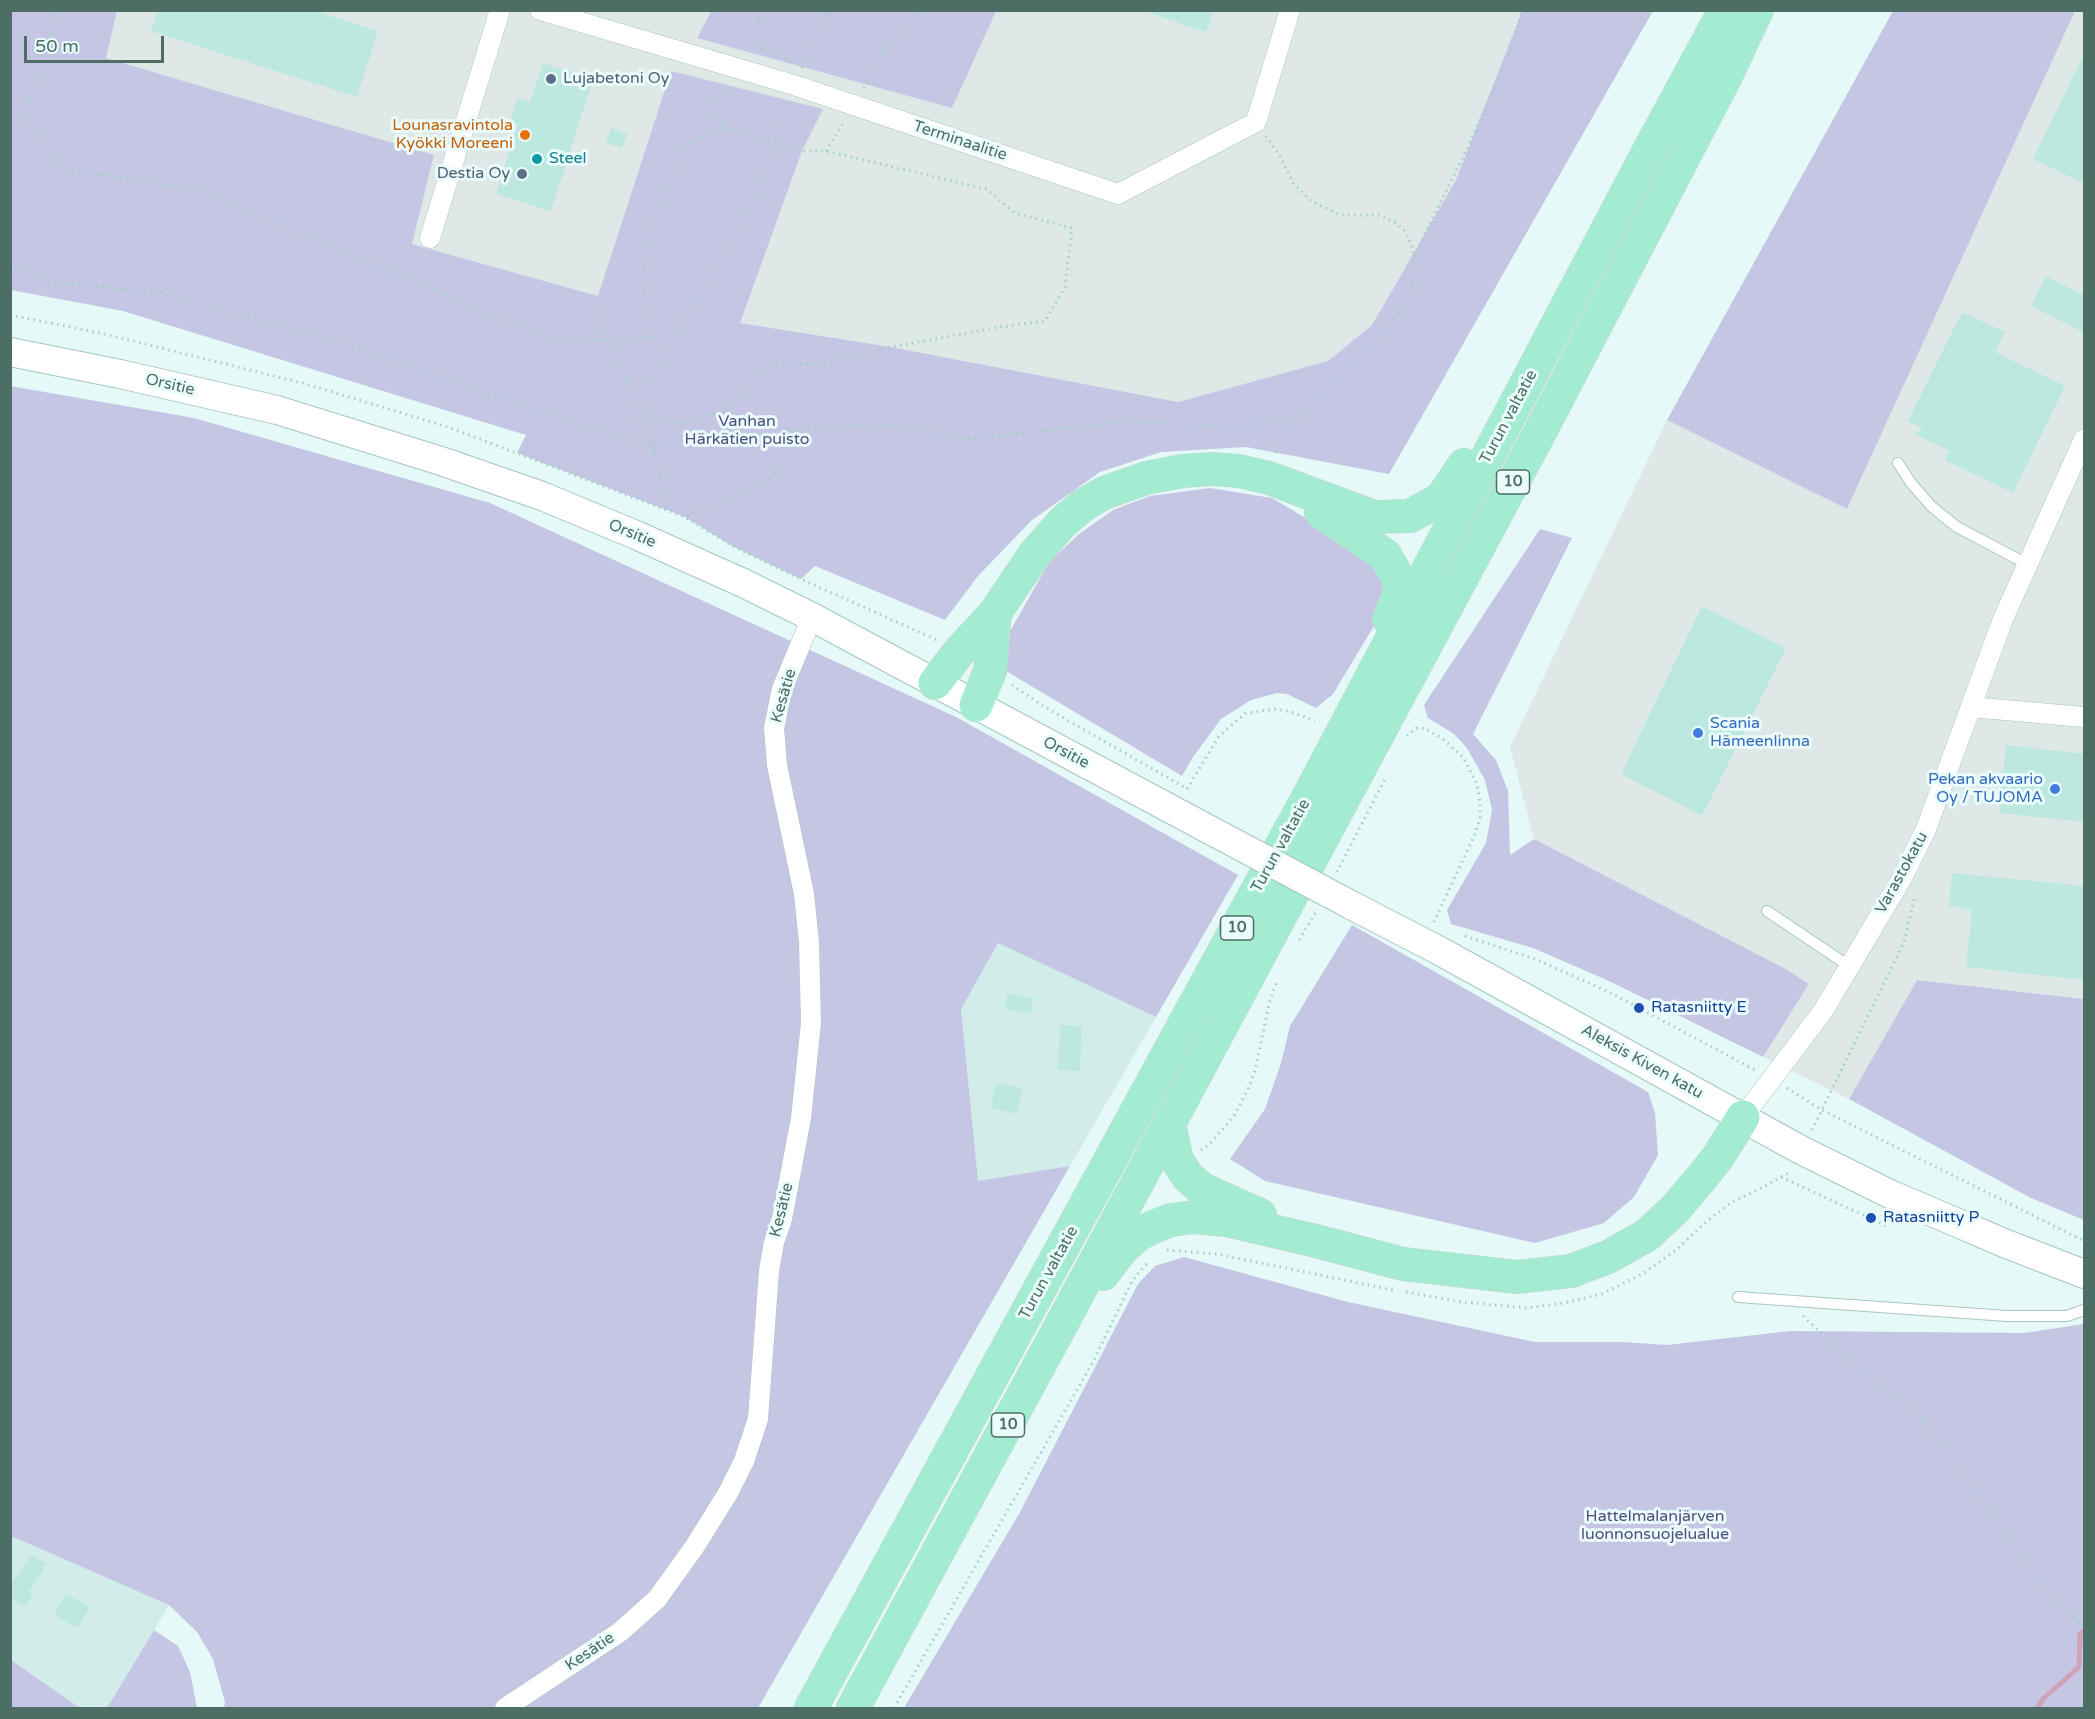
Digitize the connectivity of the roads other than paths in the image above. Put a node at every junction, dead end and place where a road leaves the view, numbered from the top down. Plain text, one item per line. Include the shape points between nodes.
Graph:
1 (500, 10) edge
2 (540, 10) edge
3 (1290, 10) edge
4 (1725, 10) edge
5 (1757, 10) edge
6 (1653, 143) junction
7 (430, 238) dead end
8 (10, 352) edge
9 (2085, 439) edge
10 (1898, 463) dead end
11 (1265, 477) junction
12 (2027, 564) junction
13 (995, 613) junction
14 (812, 617) junction
15 (935, 683) junction
16 (976, 705) junction
17 (1971, 707) junction
18 (2085, 717) edge
19 (1311, 792) junction
20 (1210, 830) joint
21 (1767, 911) dead end
22 (1849, 966) junction
23 (1743, 1117) junction
24 (1169, 1124) junction
25 (1316, 1241) junction
26 (2085, 1274) edge
27 (1738, 1296) dead end
28 (2085, 1310) edge
29 (1052, 1342) junction
30 (505, 1708) edge
31 (811, 1708) edge
32 (853, 1708) edge

1 - 7 street
2 - 3 street, Terminaalitie via 755,74 797,76 854,106 1118,194 1256,122
4 - 6 highway, Turun valtatie / 10
5 - 24 highway, Turun valtatie / 10 via 1539,434
6 - 11 highway via 1626,177 1572,263 1466,463 1441,499 1410,516 1374,517
6 - 19 highway, Turun valtatie / 10
8 - 14 main road, Orsitie via 277,410 441,461 542,496 636,535
9 - 12 street, Varastokatu
10 - 12 lane via 1932,507 1957,527
11 - 13 highway via 1212,469 1183,471 1146,477 1104,493 1083,506 1048,539
11 - 19 highway via 1385,555 1398,578 1400,591
12 - 17 street, Varastokatu
13 - 15 highway
13 - 16 highway via 990,670
14 - 15 main road, Orsitie
14 - 30 street, Kesätie via 782,689 774,728 777,765 804,894 811,1023 801,1118 769,1271 758,1419 728,1493 657,1599 620,1632
15 - 16 main road, Orsitie
16 - 20 main road, Orsitie
17 - 18 street
17 - 22 street, Varastokatu via 1926,830
19 - 31 highway, Turun valtatie / 10
20 - 23 main road, Aleksis Kiven katu, bridge
21 - 22 lane
22 - 23 street, Varastokatu via 1823,1011
23 - 25 highway via 1702,1177 1647,1235 1608,1257 1571,1271 1517,1277 1403,1264
23 - 26 main road, Aleksis Kiven katu via 1892,1195
24 - 25 highway via 1180,1165 1202,1189
24 - 29 highway, Turun valtatie / 10
25 - 29 highway via 1226,1221 1194,1217 1171,1221 1156,1238 1140,1234 1122,1249
27 - 28 lane via 2007,1316 2067,1316
29 - 32 highway, Turun valtatie / 10

